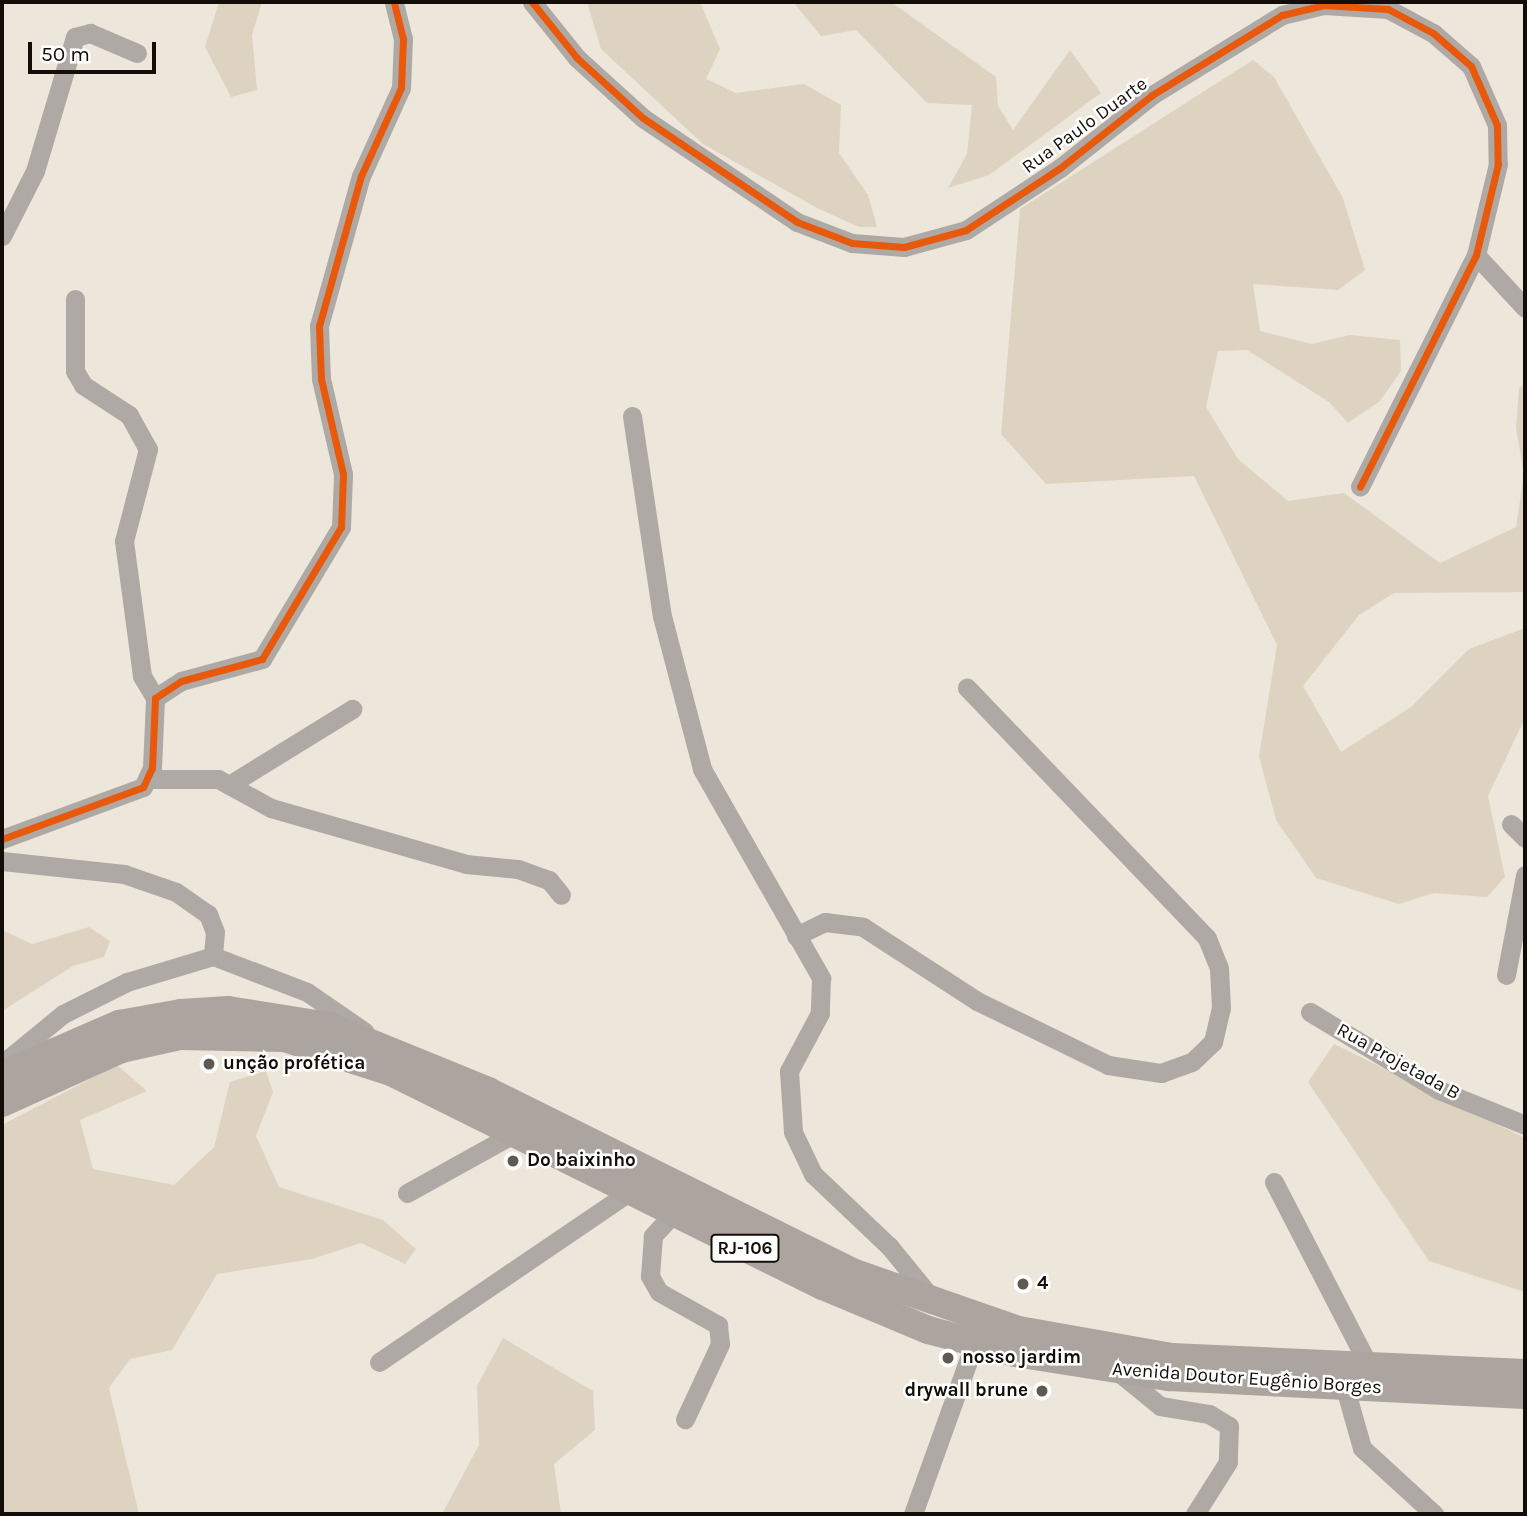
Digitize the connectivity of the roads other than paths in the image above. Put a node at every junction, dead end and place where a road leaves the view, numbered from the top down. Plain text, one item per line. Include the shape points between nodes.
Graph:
1 (394, 2) edge
2 (533, 2) edge
3 (137, 53) dead end
4 (2, 236) edge
5 (1476, 256) junction
6 (75, 299) dead end
7 (1525, 308) edge
8 (632, 416) dead end
9 (1360, 487) dead end
10 (967, 688) dead end
11 (155, 698) junction
12 (352, 709) dead end
13 (149, 779) junction
14 (229, 785) junction
15 (2, 839) edge
16 (2, 861) edge
17 (1525, 875) edge
18 (561, 895) dead end
19 (796, 936) junction
20 (213, 956) junction
21 (1506, 975) dead end
22 (1310, 1012) dead end
23 (374, 1040) junction
24 (2, 1064) edge
25 (2, 1075) edge
26 (2, 1103) edge
27 (1525, 1125) edge
28 (517, 1132) junction
29 (1274, 1182) dead end
30 (632, 1190) junction
31 (407, 1192) dead end
32 (675, 1212) junction
33 (936, 1303) junction
34 (975, 1342) junction
35 (379, 1362) dead end
36 (1368, 1366) junction
37 (1117, 1371) junction
38 (1525, 1373) edge
39 (1345, 1388) junction
40 (1525, 1395) edge
41 (685, 1419) dead end
42 (913, 1514) edge
43 (1195, 1514) edge
44 (1434, 1514) edge

1 - 11 street via 403,39 397,97 361,176 319,326 321,379 343,474 341,527 262,659 181,681
2 - 5 street, Rua Paulo Duarte via 577,58 643,118 797,222 852,243 904,247 966,230 1152,95 1282,15 1324,5 1388,9 1433,33 1471,66 1497,125 1498,164
3 - 4 street via 90,33 75,37 35,171
5 - 7 street
5 - 9 street, Rua Paulo Duarte
6 - 11 street via 75,371 83,385 129,415 148,449 124,541 142,676
8 - 19 street via 662,616 698,757
10 - 19 street via 1207,939 1219,968 1221,1008 1213,1042 1192,1062 1161,1073 1108,1065 977,1001 863,927 825,922
11 - 13 street
12 - 14 street
13 - 14 street
13 - 15 street via 127,797
14 - 18 street via 271,808 423,853 518,869 549,880
16 - 20 street via 124,874 176,892 208,914 215,932
17 - 21 street
19 - 33 street via 824,997 789,1071 793,1132 813,1174 889,1246
20 - 23 street via 307,992
20 - 24 street via 127,982 63,1014
22 - 27 street, Rua Projetada B via 1439,1090
23 - 25 highway, Avenida Doutor Eugênio Borges / RJ-106 via 283,1017 181,1013 119,1024
23 - 33 highway, Avenida Doutor Eugênio Borges / RJ-106 via 784,1240
26 - 28 highway, Avenida Doutor Eugênio Borges / RJ-106 via 121,1049 229,1033 331,1049
28 - 30 highway, Avenida Doutor Eugênio Borges / RJ-106
28 - 31 street
29 - 36 street
30 - 32 highway, Avenida Doutor Eugênio Borges / RJ-106
30 - 35 street
32 - 34 highway, Avenida Doutor Eugênio Borges / RJ-106 via 822,1286
32 - 41 street via 653,1236 650,1276 659,1292 718,1325 720,1345
33 - 36 highway, Avenida Doutor Eugênio Borges / RJ-106 via 1019,1330 1172,1357
34 - 37 highway, Avenida Doutor Eugênio Borges / RJ-106
34 - 42 street
36 - 38 highway, Avenida Doutor Eugênio Borges / RJ-106
37 - 39 highway, Avenida Doutor Eugênio Borges / RJ-106
37 - 43 street via 1160,1406 1209,1414 1229,1426 1228,1462
39 - 40 highway, Avenida Doutor Eugênio Borges / RJ-106
39 - 44 street via 1362,1448

